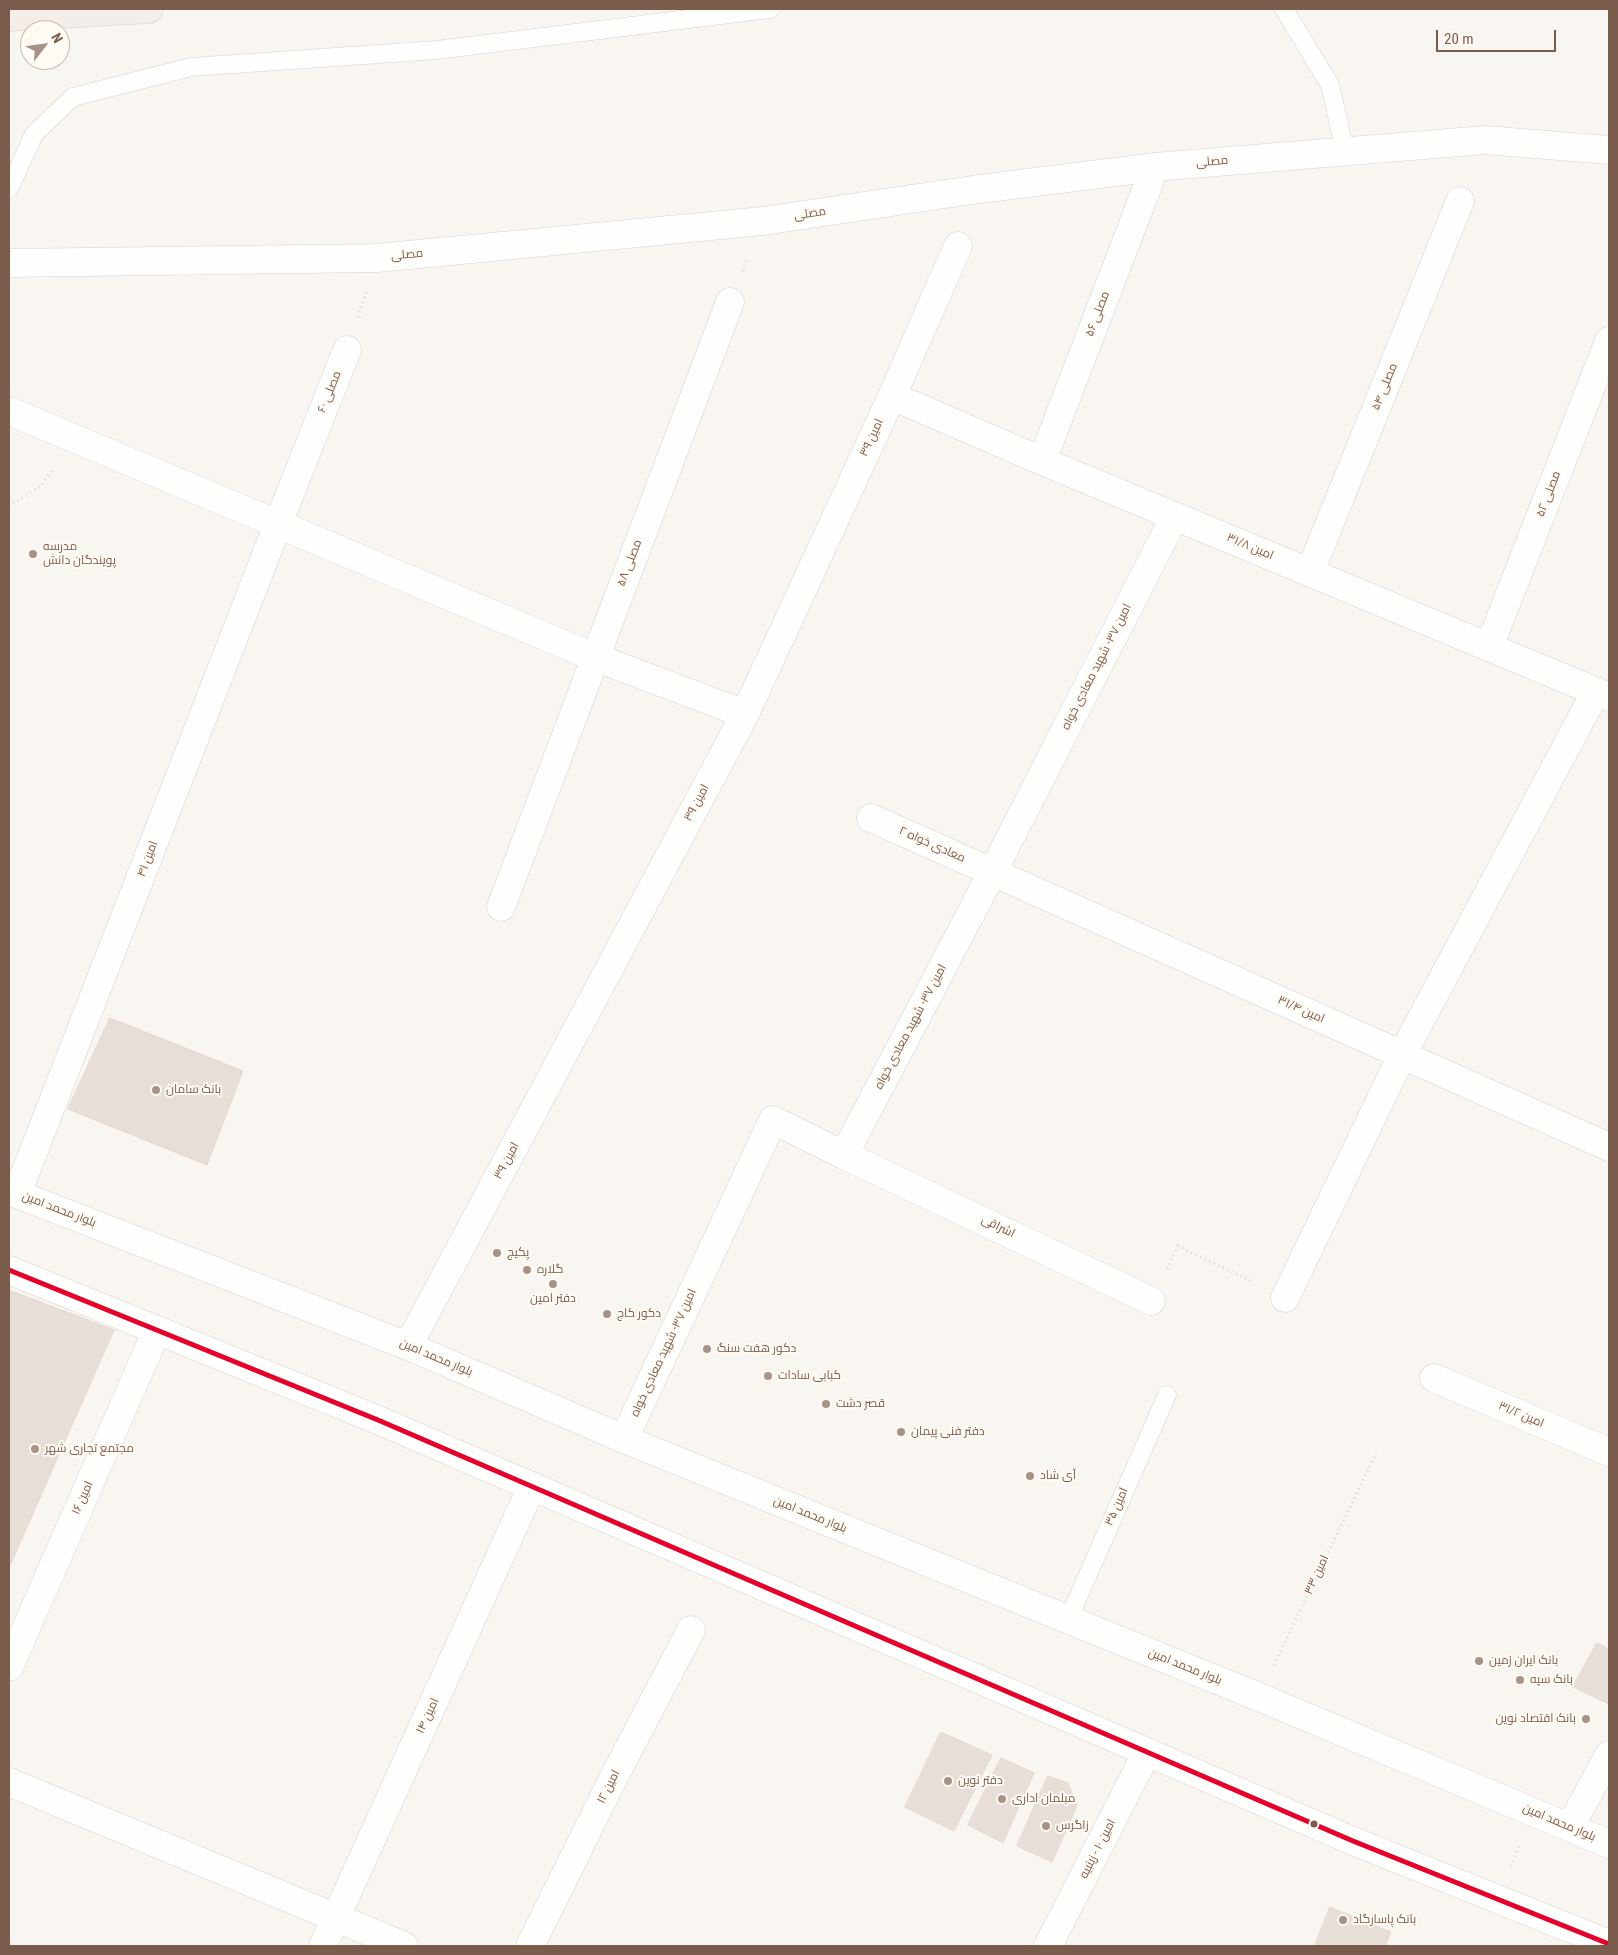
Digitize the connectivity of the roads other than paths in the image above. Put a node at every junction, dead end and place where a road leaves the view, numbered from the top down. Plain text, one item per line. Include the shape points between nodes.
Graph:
1 (149, 9) edge
2 (770, 9) edge
3 (1284, 9) edge
4 (9, 17) edge
5 (1609, 150) edge
6 (1345, 151) junction
7 (1155, 167) junction
8 (9, 189) edge
9 (1460, 201) dead end
10 (958, 246) dead end
11 (9, 263) edge
12 (730, 302) road end
13 (1609, 342) edge
14 (347, 350) road end
15 (892, 396) junction
16 (9, 411) edge
17 (1042, 460) junction
18 (1175, 516) junction
19 (278, 524) junction
20 (1310, 572) junction
21 (1489, 647) junction
22 (594, 657) junction
23 (1603, 694) edge
24 (745, 714) junction
25 (871, 818) dead end
26 (992, 873) junction
27 (501, 907) dead end
28 (1402, 1055) junction
29 (1606, 1138) edge
30 (844, 1155) junction
31 (13, 1192) edge
32 (9, 1270) edge
33 (1285, 1298) road end
34 (1151, 1301) road end
35 (157, 1330) junction
36 (408, 1346) junction
37 (1434, 1378) dead end
38 (1167, 1395) dead end
39 (624, 1439) junction
40 (1609, 1452) edge
41 (532, 1486) junction
42 (1068, 1620) junction
43 (691, 1630) dead end
44 (9, 1667) edge
45 (1147, 1752) junction
46 (1609, 1755) edge
47 (9, 1782) edge
48 (1570, 1827) junction
49 (1609, 1844) edge
50 (336, 1918) junction
51 (1609, 1944) edge
52 (323, 1946) edge
53 (404, 1946) edge
54 (530, 1946) edge
55 (1048, 1946) edge

1 - 4 main road
2 - 8 lane via 437,50 191,67 73,97 34,134
3 - 6 lane via 1330,85
5 - 6 street, مصلی via 1485,140
6 - 7 street, مصلی
7 - 11 street, مصلی via 763,221 377,258
7 - 17 street, مصلی ۵۶
9 - 20 street, مصلی ۵۴
10 - 15 street, امین ۳۹
12 - 22 street, مصلی ۵۸
13 - 21 street, مصلی ۵۲
14 - 19 street, مصلی ۶۰
15 - 17 street, امین ۳۱/۸
15 - 24 street, امین ۳۹
16 - 19 street
17 - 18 street, امین ۳۱/۸
18 - 20 street, امین ۳۱/۸
18 - 26 street, امین ۳۷- شهید معادی خواه
19 - 22 street
19 - 31 street, امین ۴۱
20 - 21 street, امین ۳۱/۸
21 - 23 street, امین ۳۱/۸
22 - 24 street
22 - 27 street, مصلی ۵۸
23 - 28 street
24 - 36 street, امین ۳۹
25 - 26 street, معادی خواه ۲
26 - 28 street, امین ۳۱/۴
26 - 30 street, امین ۳۷- شهید معادی خواه
28 - 29 street, امین ۳۱/۴
28 - 33 street
30 - 34 street, اشراقی
30 - 39 street, امین ۳۷- شهید معادی خواه via 773,1120
31 - 36 street, بلوار محمد امین
32 - 35 street
35 - 41 street
35 - 44 street, امین ۱۶
36 - 39 street, بلوار محمد امین
37 - 40 street, امین ۳۱/۲
38 - 42 lane, امین ۳۵
39 - 42 street, بلوار محمد امین
41 - 45 street
41 - 50 street, امین ۱۴
42 - 48 street, بلوار محمد امین
43 - 54 street, امین ۱۲
45 - 51 street via 1344,1837
45 - 55 street, امین ۱۰ - زینبیه
46 - 48 street
47 - 50 street
48 - 49 street, بلوار محمد امین
50 - 52 street, امین ۱۴
50 - 53 street

